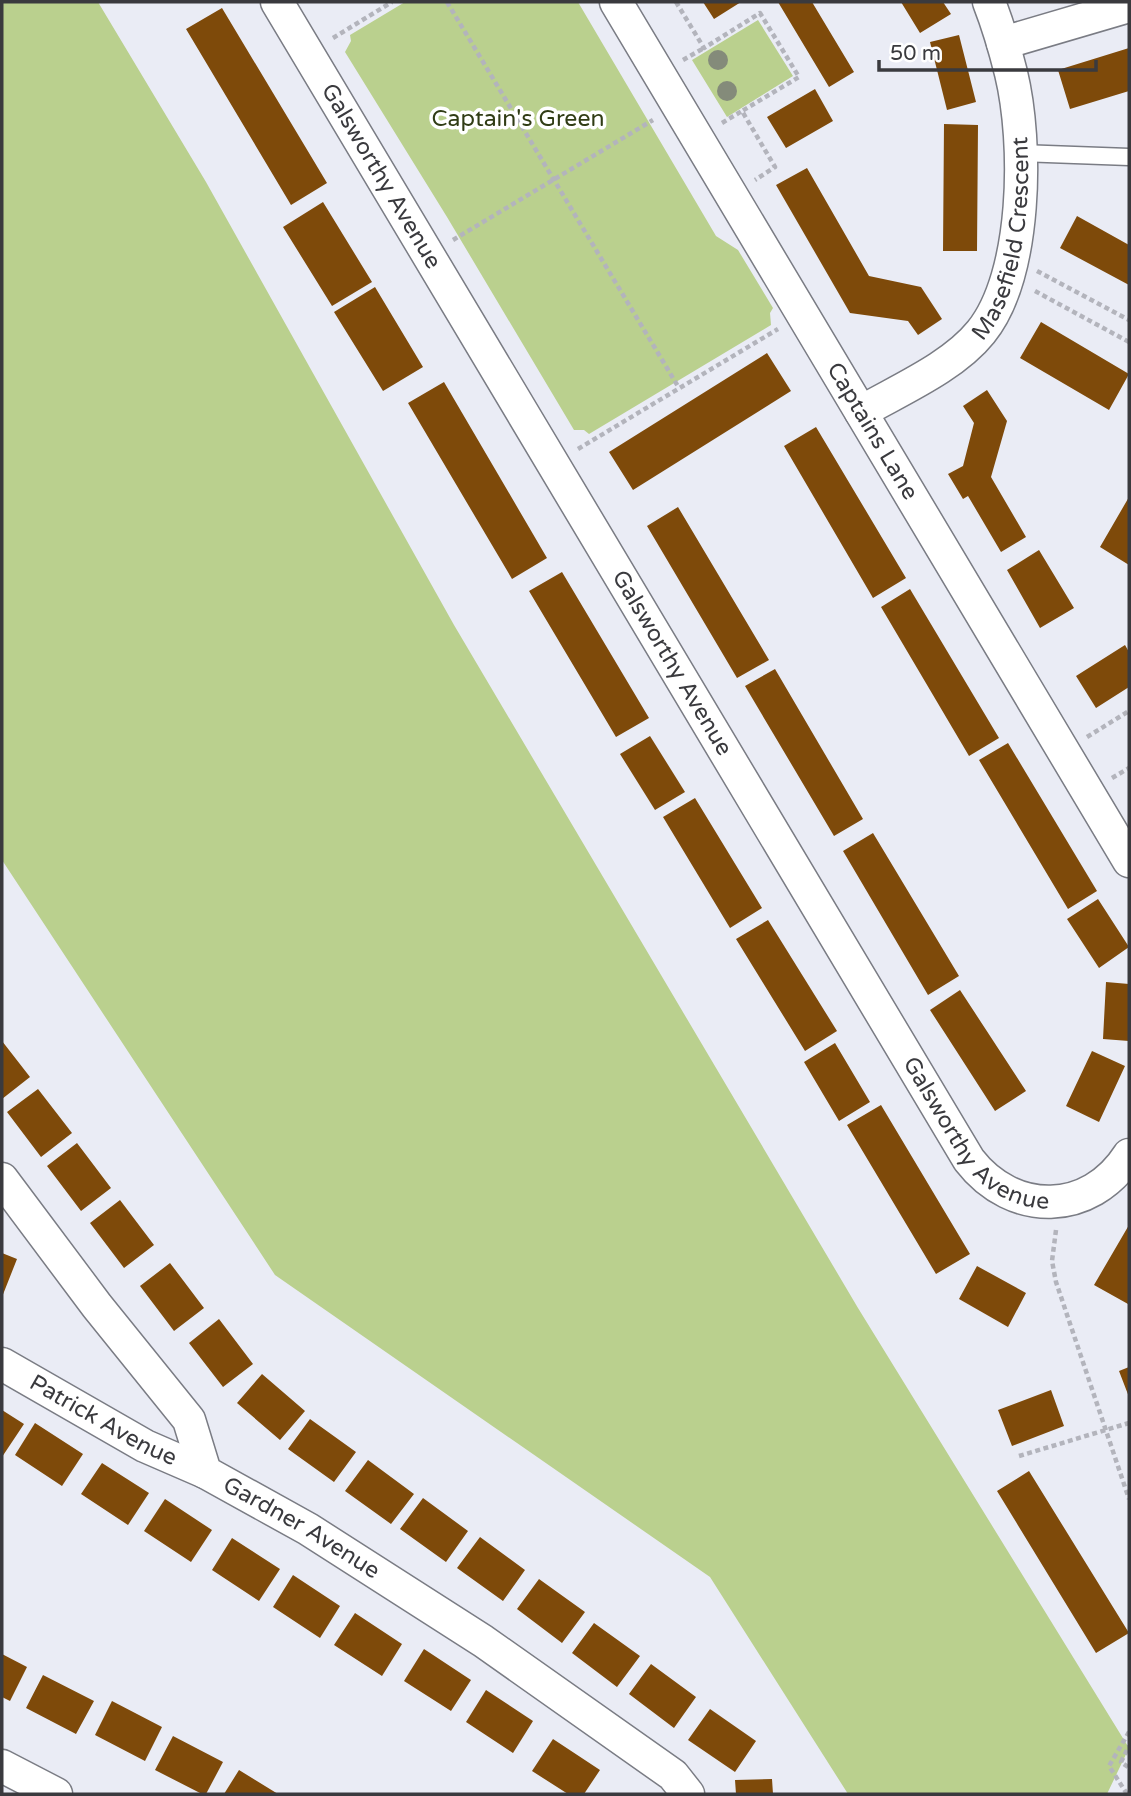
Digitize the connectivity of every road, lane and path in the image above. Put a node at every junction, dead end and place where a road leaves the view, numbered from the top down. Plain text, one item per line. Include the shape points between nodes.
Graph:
1 (276, 2) edge
2 (392, 2) edge
3 (447, 2) edge
4 (615, 2) edge
5 (676, 2) edge
6 (989, 2) edge
7 (1129, 6) edge
8 (1003, 43) junction
9 (307, 53) junction
10 (678, 106) junction
11 (1020, 153) junction
12 (1129, 157) edge
13 (555, 179) junction
14 (727, 188) junction
15 (428, 255) junction
16 (1009, 267) junction
17 (803, 314) junction
18 (1129, 320) edge
19 (1129, 342) edge
20 (679, 388) junction
21 (861, 412) junction
22 (553, 464) junction
23 (1129, 711) edge
24 (1062, 751) junction
25 (1129, 861) edge
26 (1129, 1155) edge
27 (2, 1179) edge
28 (1060, 1201) junction
29 (2, 1364) edge
30 (1129, 1423) edge
31 (1105, 1429) junction
32 (1019, 1456) dead end
33 (205, 1472) junction
34 (1129, 1499) edge
35 (1129, 1732) edge
36 (1129, 1746) edge
37 (2, 1766) edge
38 (1128, 1767) edge
39 (56, 1794) edge
40 (688, 1794) edge
41 (1127, 1794) edge

1 - 9 street, Galsworthy Avenue
2 - 9 path
3 - 13 path
4 - 10 street, Captains Lane
5 - 14 path via 704,48 760,13 799,77 742,111 775,167 758,179
6 - 8 street, Masefield Crescent
7 - 8 street
8 - 11 street, Masefield Crescent via 1016,103
9 - 15 street, Galsworthy Avenue
10 - 13 path
10 - 14 street, Captains Lane
11 - 12 lane
11 - 16 street, Masefield Crescent
13 - 15 path
13 - 20 path
14 - 17 street, Captains Lane
15 - 22 street, Galsworthy Avenue
16 - 18 path
16 - 19 path
16 - 21 street, Masefield Crescent via 993,316 964,349
17 - 20 path
17 - 21 street, Captains Lane
20 - 22 path
21 - 24 street, Captains Lane
22 - 28 street, Galsworthy Avenue via 969,1160 980,1175 1010,1194 1026,1200
23 - 24 path
24 - 25 street, Captains Lane
26 - 28 street, Galsworthy Avenue via 1097,1189
27 - 33 street, Gardner Avenue via 189,1420
28 - 31 path via 1052,1261 1056,1282
29 - 33 street, Patrick Avenue via 145,1446
30 - 31 path
31 - 32 path
31 - 34 path
33 - 40 street, Gardner Avenue via 308,1529 483,1641 673,1775
35 - 41 path via 1109,1766
36 - 38 path via 1121,1762
37 - 39 street

